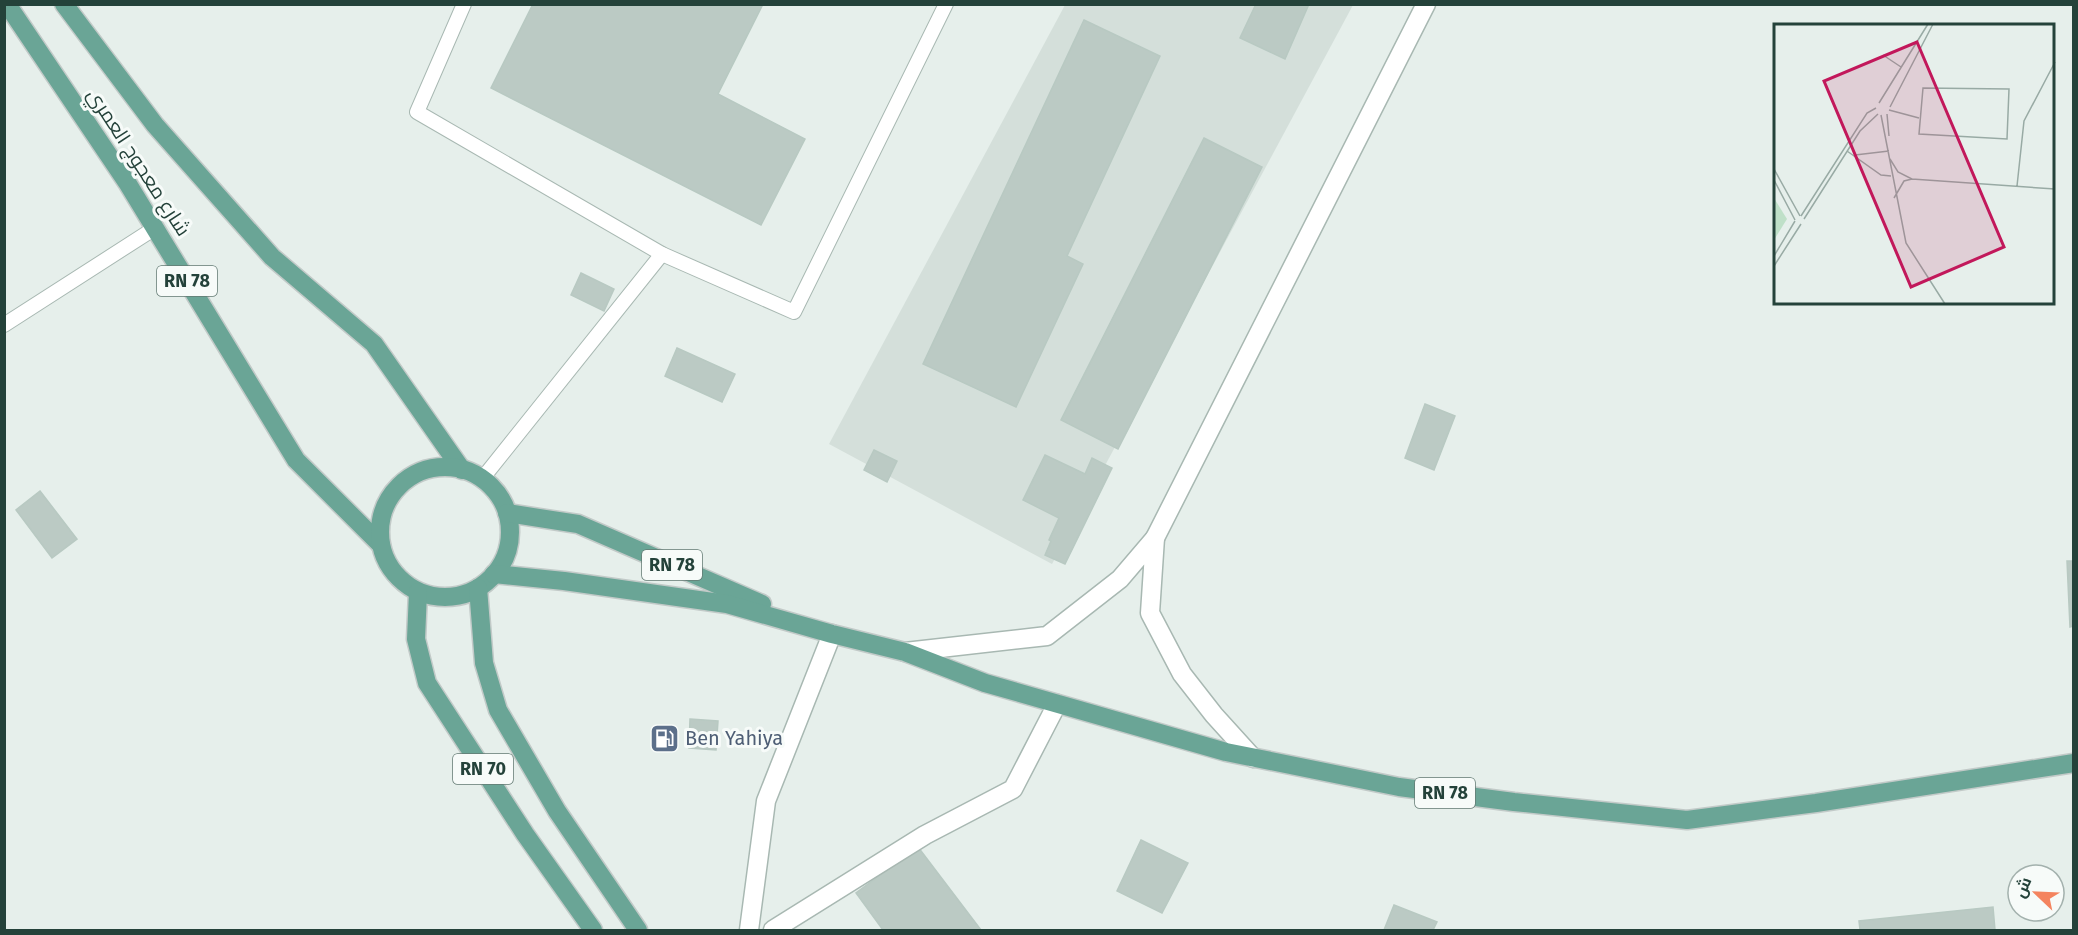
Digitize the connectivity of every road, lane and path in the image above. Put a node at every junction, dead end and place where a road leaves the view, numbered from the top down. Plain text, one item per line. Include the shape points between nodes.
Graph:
1 (7, 4) edge
2 (64, 4) edge
3 (464, 4) edge
4 (946, 4) edge
5 (1426, 4) edge
6 (155, 228) junction
7 (662, 254) junction
8 (4, 325) edge
9 (462, 470) junction
10 (482, 479) junction
11 (507, 513) junction
12 (1155, 538) junction
13 (381, 545) junction
14 (494, 574) junction
15 (478, 588) junction
16 (418, 592) junction
17 (832, 634) junction
18 (905, 652) junction
19 (1057, 704) junction
20 (1253, 758) junction
21 (2073, 763) edge
22 (594, 930) edge
23 (638, 930) edge
24 (749, 930) edge
25 (773, 930) edge

1 - 6 main road, شارع معجوج العمري / RN 78
2 - 9 main road, شارع معجوج العمري via 155,125 272,257 374,344
3 - 7 lane via 417,112
4 - 7 lane via 794,312
5 - 12 street
6 - 8 lane
6 - 13 main road, شارع معجوج العمري / RN 78 via 296,460
7 - 10 lane
9 - 10 main road
9 - 13 main road via 440,467 419,472 401,485 387,502 381,523
10 - 11 main road via 498,494
11 - 14 main road via 510,535 505,556
11 - 17 main road, RN 78 via 578,524
12 - 18 street via 1120,579 1047,636
12 - 20 street via 1150,613 1182,674
13 - 16 main road via 388,564 401,581
14 - 15 main road
14 - 17 main road, RN 78 via 728,604
15 - 16 main road via 459,596 438,597
15 - 23 main road via 484,663 498,710 557,811
16 - 22 main road, RN 70 via 416,639 428,683 525,834
17 - 18 main road, RN 78
17 - 24 street via 766,801
18 - 19 main road, RN 78 via 985,683
19 - 20 main road, RN 78
19 - 25 street via 1013,789 925,835
20 - 21 main road, RN 78 via 1399,787 1688,820

